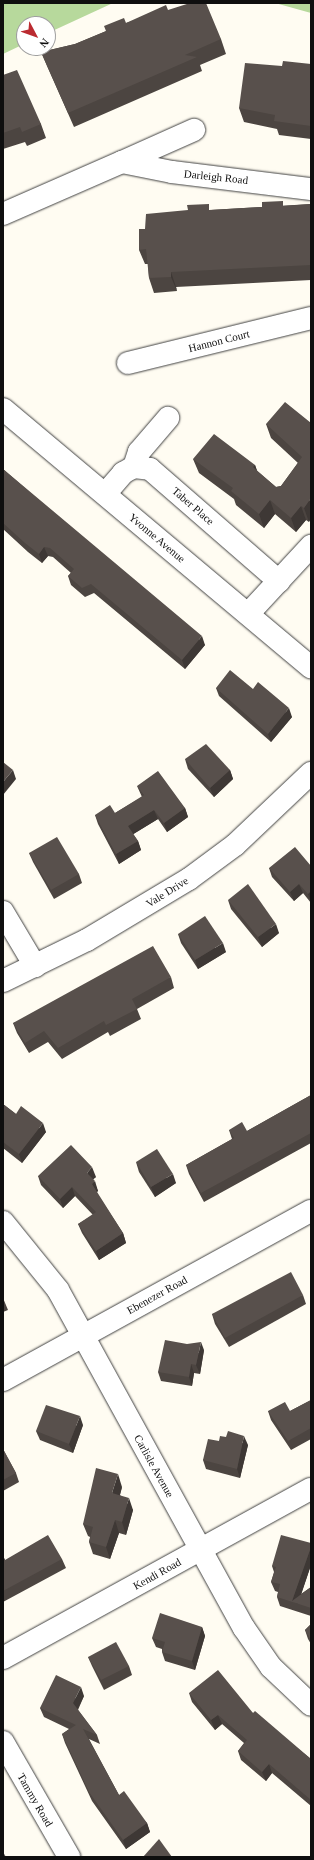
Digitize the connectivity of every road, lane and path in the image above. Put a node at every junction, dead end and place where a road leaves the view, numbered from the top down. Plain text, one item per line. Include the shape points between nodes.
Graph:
1 (194, 130) dead end
2 (122, 162) junction
3 (311, 189) edge
4 (3, 214) edge
5 (311, 318) edge
6 (128, 363) dead end
7 (3, 409) edge
8 (168, 418) dead end
9 (134, 467) junction
10 (105, 494) junction
11 (311, 546) edge
12 (279, 581) junction
13 (248, 614) junction
14 (311, 667) edge
15 (311, 773) edge
16 (3, 912) edge
17 (35, 966) junction
18 (3, 981) edge
19 (311, 1211) edge
20 (3, 1222) edge
21 (83, 1336) junction
22 (3, 1380) edge
23 (311, 1489) edge
24 (200, 1550) junction
25 (3, 1658) edge
26 (311, 1705) edge
27 (3, 1742) edge
28 (69, 1857) edge

1 - 2 street
2 - 3 street, Darleigh Road via 172,172
2 - 4 street
5 - 6 street, Hannon Court
7 - 10 street, Yvonne Avenue
8 - 9 street via 139,452
9 - 10 street via 123,473
9 - 12 street, Taber Place via 150,469
10 - 13 street, Yvonne Avenue
11 - 12 street
12 - 13 street
13 - 14 street, Yvonne Avenue
15 - 17 street, Vale Drive via 235,845 189,879 86,940
16 - 17 street
17 - 18 street, Vale Drive
19 - 21 street, Ebenezer Road
20 - 21 street, Carlisle Avenue via 58,1290
21 - 22 street, Ebenezer Road
21 - 24 street, Carlisle Avenue
23 - 24 street, Kendi Road
24 - 25 street, Kendi Road
24 - 26 street, Carlisle Avenue via 259,1652
27 - 28 street, Tammy Road

